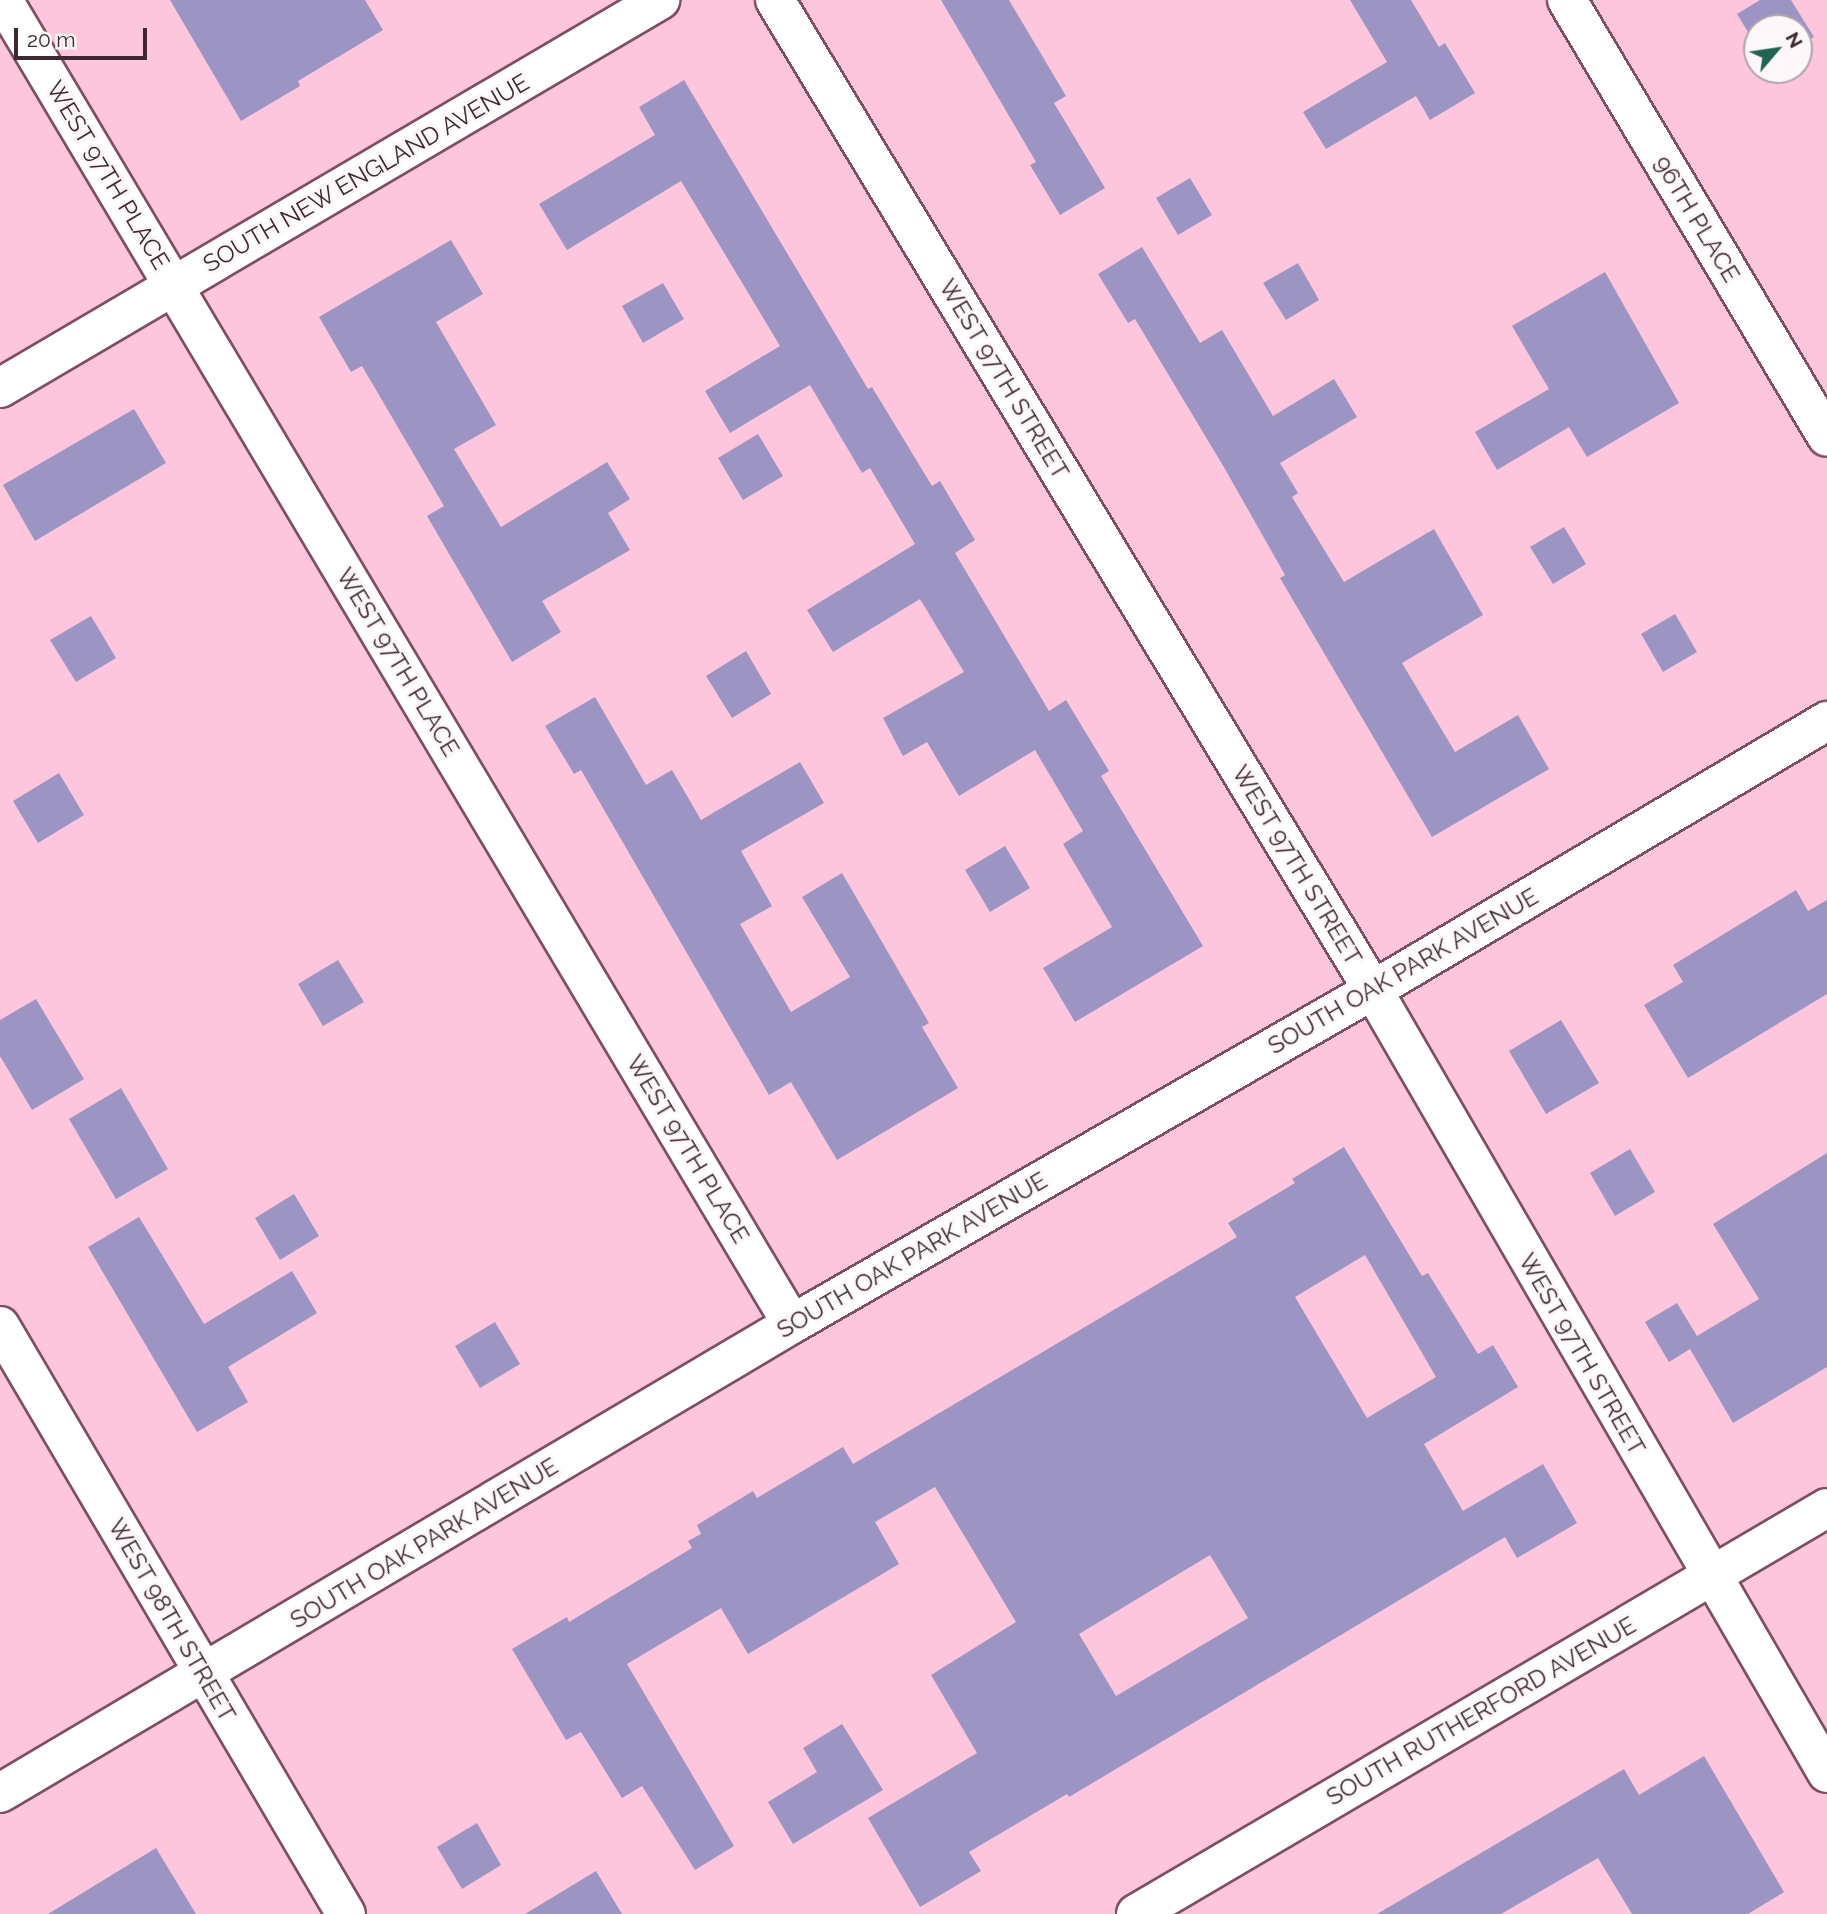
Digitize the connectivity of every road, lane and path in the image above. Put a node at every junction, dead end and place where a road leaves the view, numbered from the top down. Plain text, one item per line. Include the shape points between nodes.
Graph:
1 (3, 0) edge
2 (660, 0) edge
3 (775, 0) edge
4 (1567, 0) edge
5 (174, 286) junction
6 (0, 388) edge
7 (1827, 437) edge
8 (1827, 721) edge
9 (1373, 990) junction
10 (792, 1324) junction
11 (0, 1326) edge
12 (1827, 1508) edge
13 (1710, 1576) junction
14 (204, 1674) junction
15 (1827, 1773) edge
16 (0, 1793) edge
17 (346, 1914) edge
18 (1136, 1914) edge

1 - 5 street, WEST 97TH PLACE
2 - 5 street, SOUTH NEW ENGLAND AVENUE
3 - 9 street, WEST 97TH STREET
4 - 7 street, 96TH PLACE
5 - 6 street, SOUTH NEW ENGLAND AVENUE
5 - 10 street, WEST 97TH PLACE
8 - 9 street, SOUTH OAK PARK AVENUE
9 - 10 street, SOUTH OAK PARK AVENUE
9 - 13 street, WEST 97TH STREET
10 - 14 street, SOUTH OAK PARK AVENUE
11 - 14 street, WEST 98TH STREET
12 - 13 street, SOUTH RUTHERFORD AVENUE
13 - 15 street, WEST 97TH STREET
13 - 18 street, SOUTH RUTHERFORD AVENUE
14 - 16 street, SOUTH OAK PARK AVENUE
14 - 17 street, WEST 98TH STREET

